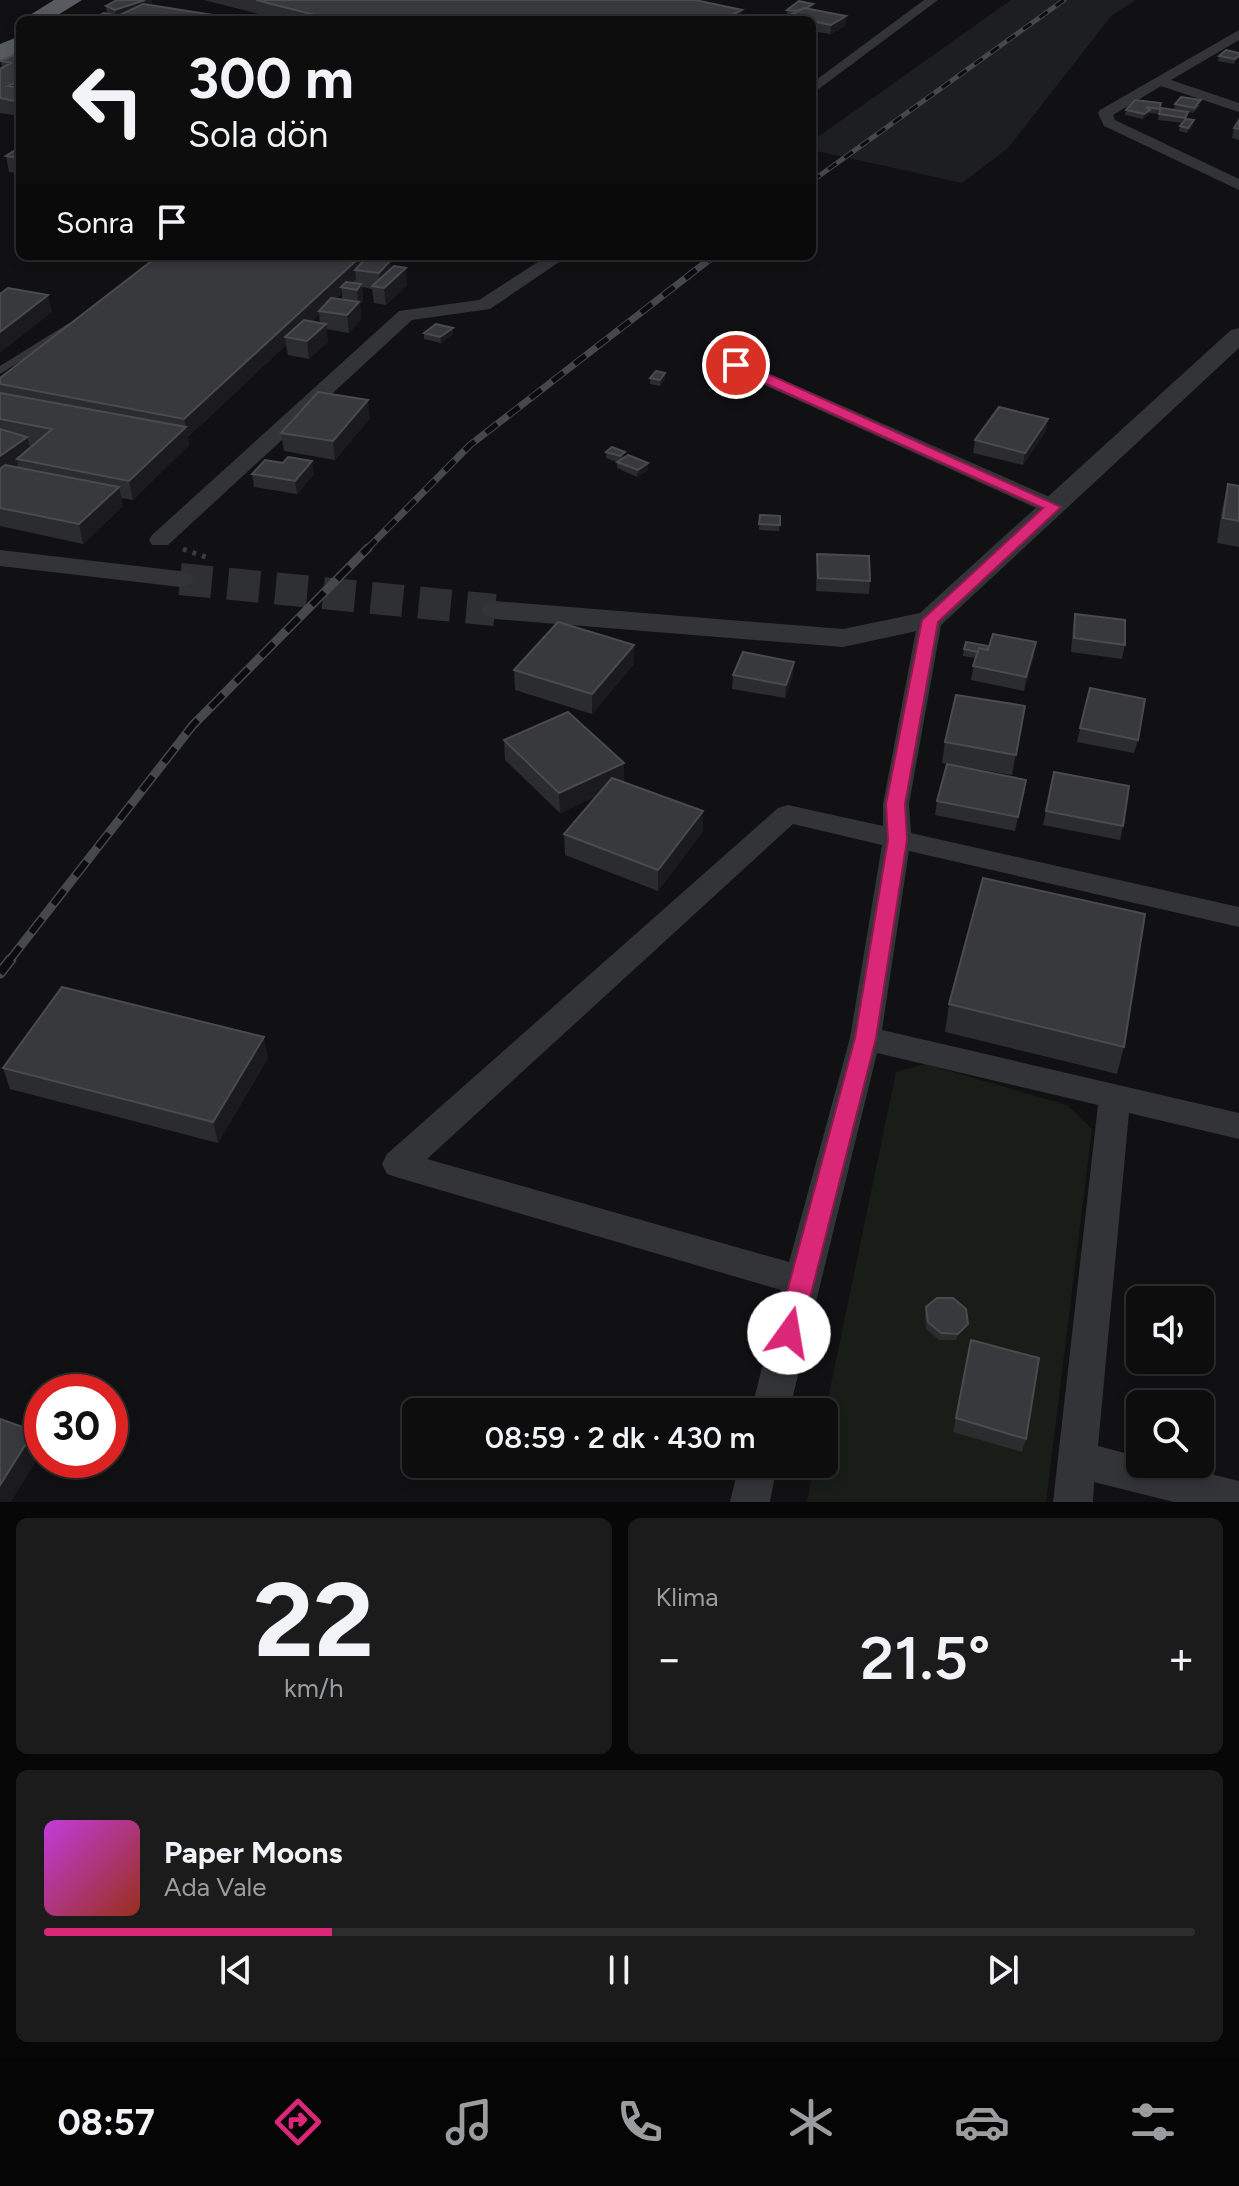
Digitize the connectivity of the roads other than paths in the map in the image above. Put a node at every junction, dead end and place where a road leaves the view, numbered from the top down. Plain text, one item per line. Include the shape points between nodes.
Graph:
1 (71, 0) edge
2 (97, 0) edge
3 (932, 0) edge
4 (41, 16) edge
5 (68, 16) edge
6 (1239, 34) edge
7 (1215, 48) junction
8 (1239, 54) edge
9 (1159, 81) junction
10 (816, 87) edge
11 (1239, 108) edge
12 (1239, 185) edge
13 (553, 260) edge
14 (78, 321) edge
15 (1239, 335) edge
16 (736, 365) dead end
17 (0, 371) edge
18 (1053, 507) junction
19 (160, 540) dead end
20 (0, 558) edge
21 (180, 579) tunnel mouth
22 (495, 610) tunnel mouth
23 (930, 620) junction
24 (897, 840) junction
25 (1239, 917) edge
26 (865, 1038) junction
27 (1115, 1096) junction
28 (1239, 1126) edge
29 (801, 1281) junction
30 (773, 1398) edge
31 (1077, 1459) junction
32 (755, 1478) edge
33 (1239, 1500) edge
34 (750, 1502) edge
35 (1073, 1502) edge

1 - 4 highway
2 - 5 highway
3 - 10 street
6 - 7 street
7 - 8 street
7 - 9 street
9 - 11 street
9 - 12 street via 1105,113 1109,123
13 - 19 street via 484,305 406,315
14 - 17 lane
15 - 18 street
16 - 18 street
18 - 23 street
20 - 21 street
22 - 23 street via 843,638
23 - 24 street via 896,804
24 - 25 street
24 - 26 street
24 - 29 street via 788,814 399,1164
26 - 27 street
26 - 29 street
27 - 28 street
27 - 31 street
29 - 30 street
31 - 33 street
31 - 35 street
32 - 34 street

